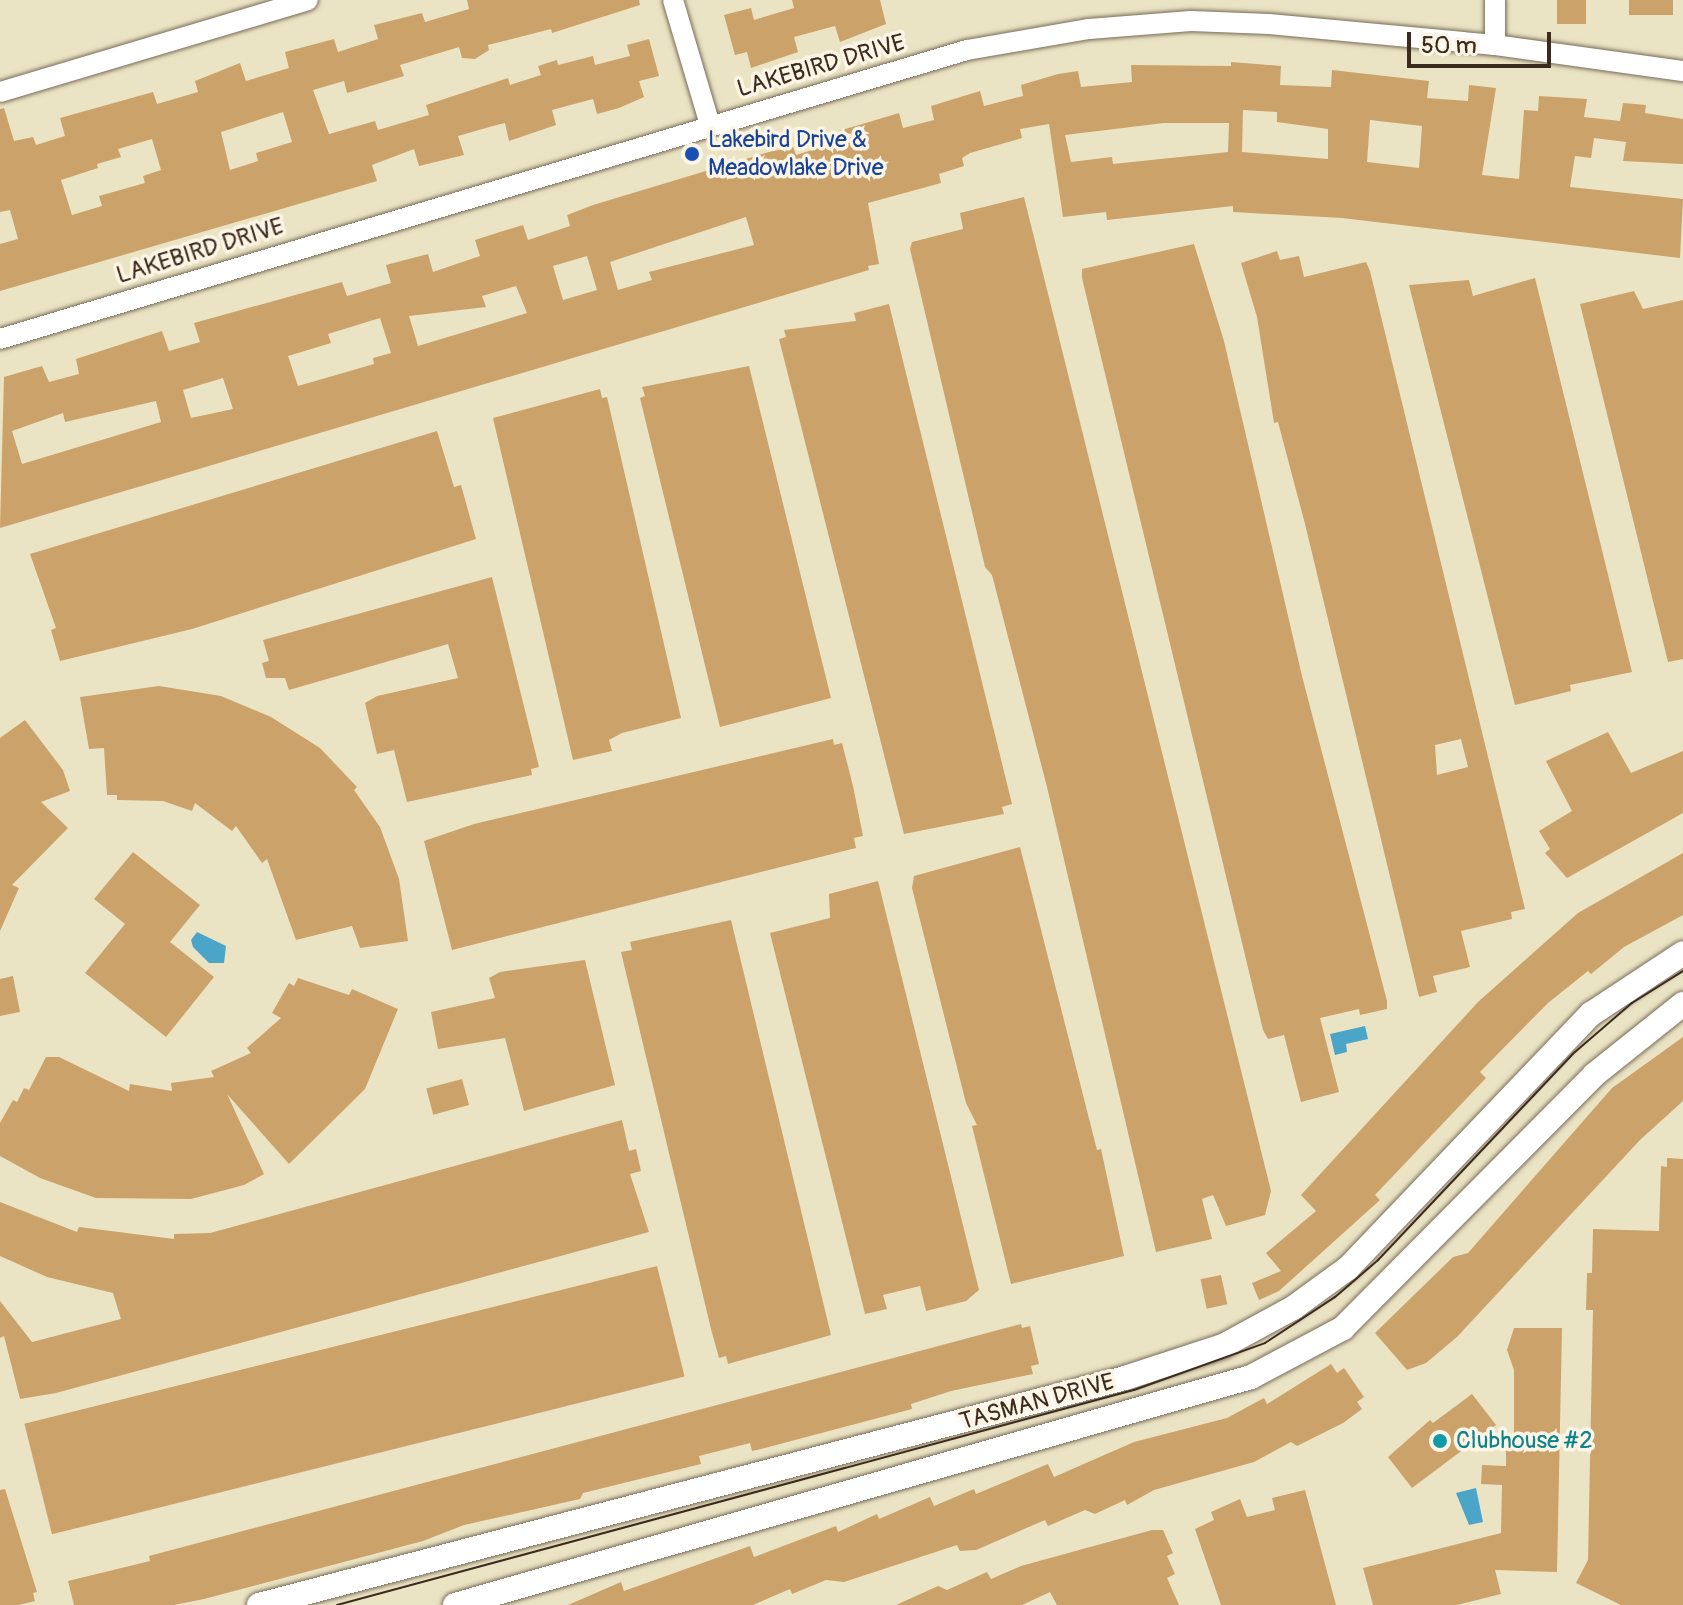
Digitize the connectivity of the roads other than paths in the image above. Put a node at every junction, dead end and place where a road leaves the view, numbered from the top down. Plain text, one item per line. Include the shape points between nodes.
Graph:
1 (308, 0) edge
2 (673, 0) edge
3 (1495, 0) edge
4 (1495, 45) junction
5 (1683, 71) edge
6 (0, 92) edge
7 (710, 125) junction
8 (0, 339) edge
9 (1683, 953) edge
10 (1683, 1004) edge
11 (259, 1605) edge
12 (455, 1605) edge

1 - 6 street
2 - 7 street
3 - 4 street
4 - 5 street, LAKEBIRD DRIVE
4 - 7 street, LAKEBIRD DRIVE via 1269,24 1191,21 1089,29 967,50
7 - 8 street, LAKEBIRD DRIVE
9 - 11 street, TASMAN DRIVE via 1591,1014 1348,1268 1293,1308 1223,1346 1176,1364 897,1440
10 - 12 street, TASMAN DRIVE via 1594,1075 1343,1328 1251,1377

